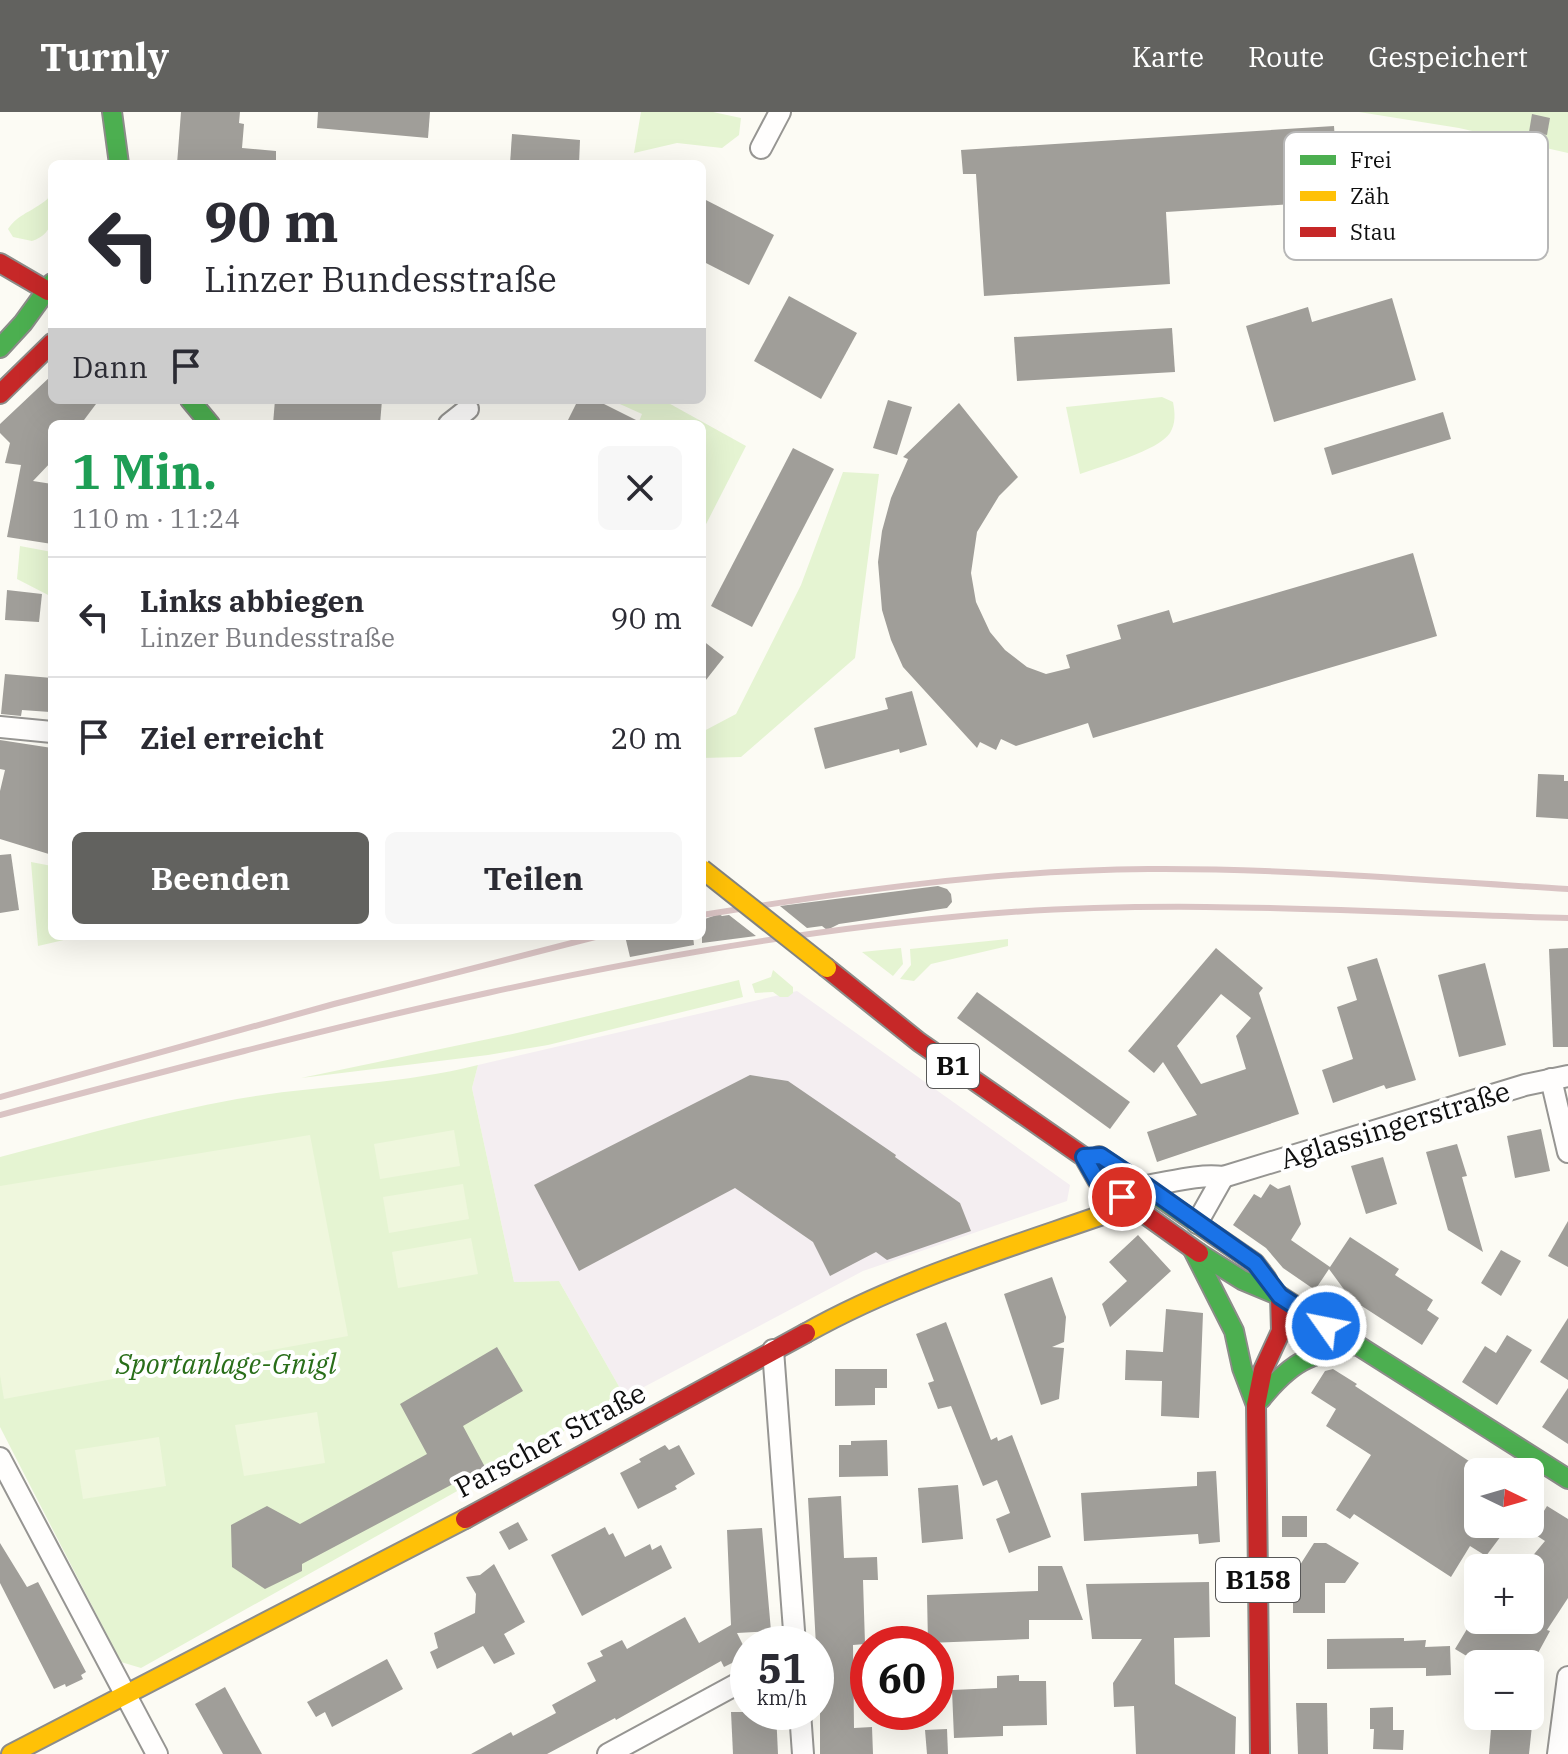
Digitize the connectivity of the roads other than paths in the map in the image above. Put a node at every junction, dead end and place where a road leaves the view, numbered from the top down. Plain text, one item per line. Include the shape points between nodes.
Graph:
1 (780, 112) edge
2 (112, 115) edge
3 (761, 148) dead end
4 (101, 160) edge
5 (118, 160) edge
6 (0, 263) edge
7 (48, 288) edge
8 (48, 293) edge
9 (48, 347) edge
10 (0, 348) edge
11 (0, 394) edge
12 (193, 404) edge
13 (468, 409) dead end
14 (207, 420) edge
15 (454, 420) edge
16 (0, 727) edge
17 (48, 732) edge
18 (706, 872) edge
19 (1559, 1077) edge
20 (1568, 1152) edge
21 (1084, 1157) junction
22 (1223, 1177) junction
23 (1146, 1186) junction
24 (1122, 1197) junction
25 (1197, 1223) junction
26 (1192, 1249) junction
27 (1280, 1296) junction
28 (1244, 1319) junction
29 (1355, 1345) junction
30 (773, 1350) junction
31 (1256, 1405) junction
32 (0, 1458) edge
33 (1568, 1479) edge
34 (794, 1626) edge
35 (1568, 1677) edge
36 (730, 1688) edge
37 (125, 1694) junction
38 (801, 1730) edge
39 (11, 1754) edge
40 (157, 1754) edge
41 (608, 1754) edge
42 (803, 1754) edge
43 (1260, 1754) edge
44 (1558, 1754) edge

1 - 3 street
2 - 4 main road
2 - 5 main road
6 - 7 main road
8 - 10 main road
9 - 11 main road
12 - 14 main road
13 - 15 street
16 - 17 street
18 - 21 main road, B1, bridge via 919,1042
19 - 20 street
19 - 22 street, Aglassingerstraße
21 - 23 main road, B1 via 1101,1156
21 - 24 main road, B1 via 1097,1180
22 - 23 street, Aglassingerstraße via 1201,1174
22 - 25 street
23 - 25 main road, B1
24 - 26 main road, B1
24 - 30 main road, Parscher Straße via 1114,1211 894,1289
25 - 27 main road, B1 via 1255,1263
26 - 27 main road, B1
26 - 28 main road, B158
27 - 28 main road
27 - 29 main road, B1
27 - 31 main road, B158 via 1281,1331 1263,1370
28 - 31 main road, B158 via 1242,1368
29 - 31 main road via 1304,1356 1281,1373
29 - 33 main road, B1
30 - 34 street
30 - 37 main road, Parscher Straße via 511,1495
31 - 43 main road, B158
32 - 37 street
35 - 44 street
36 - 41 street
37 - 39 main road, Parscher Straße
37 - 40 street
38 - 42 street

